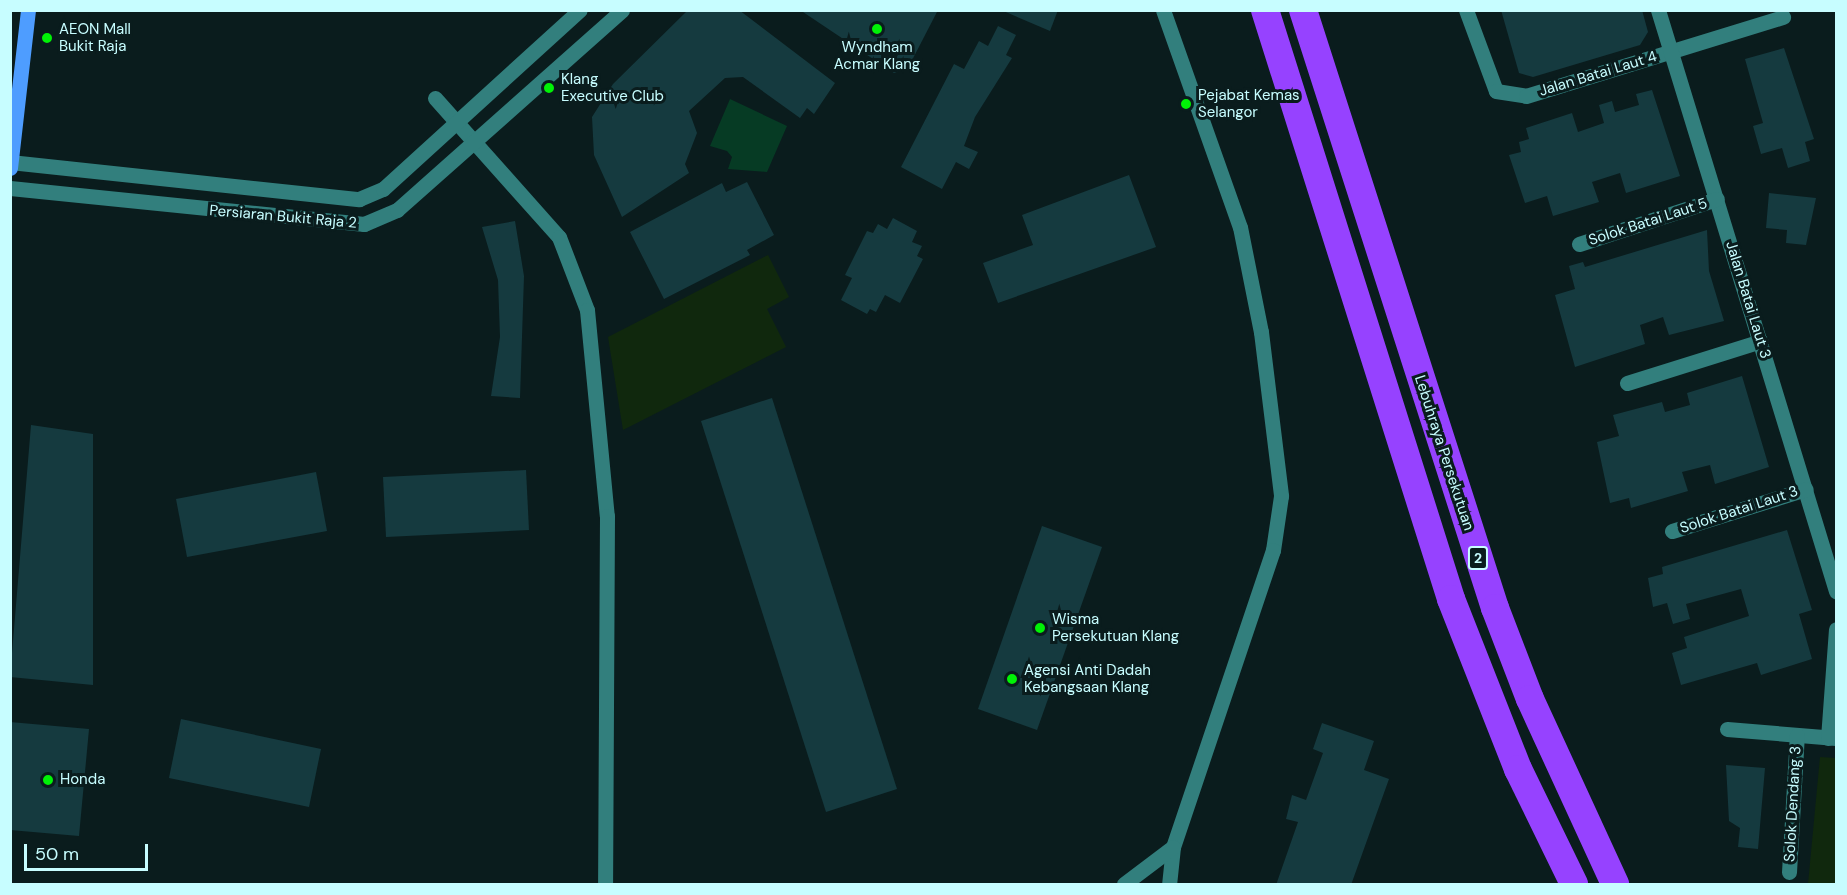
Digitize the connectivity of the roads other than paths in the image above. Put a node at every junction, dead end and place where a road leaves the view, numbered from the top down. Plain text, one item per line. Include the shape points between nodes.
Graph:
1 (28, 10) edge
2 (580, 10) edge
3 (622, 10) edge
4 (1265, 10) edge
5 (1303, 10) edge
6 (1466, 10) edge
7 (1658, 10) edge
8 (1166, 16) edge
9 (1783, 17) dead end
10 (1671, 52) junction
11 (435, 98) dead end
12 (456, 124) junction
13 (474, 144) junction
14 (11, 162) edge
15 (10, 168) edge
16 (10, 188) edge
17 (1717, 200) junction
18 (1579, 244) dead end
19 (1761, 341) junction
20 (1627, 383) dead end
21 (1806, 489) junction
22 (1672, 531) dead end
23 (1836, 586) edge
24 (1836, 591) edge
25 (1836, 629) edge
26 (1727, 729) dead end
27 (1797, 735) junction
28 (1832, 738) edge
29 (1173, 847) junction
30 (1789, 872) dead end
31 (605, 885) edge
32 (1124, 885) edge
33 (1169, 885) edge
34 (1574, 885) edge
35 (1615, 885) edge

1 - 14 main road
2 - 12 street, Persiaran Bukit Raja 2
3 - 13 street, Persiaran Bukit Raja 2
4 - 34 highway via 1451,599 1518,769
5 - 35 highway, Lebuhraya Persekutuan / 2 via 1495,608 1534,709
6 - 10 street, Jalan Batai Laut 4 via 1487,78 1496,91 1513,96
7 - 10 street, Jalan Batai Laut 3
8 - 29 street via 1240,227 1261,332 1281,496 1273,550
9 - 10 street, Jalan Batai Laut 4
10 - 17 street, Jalan Batai Laut 3
11 - 12 street
12 - 13 street
12 - 14 street, Persiaran Bukit Raja 2 via 383,189 359,199
13 - 16 street, Persiaran Bukit Raja 2 via 397,210 364,224
13 - 31 street via 559,237 587,310 607,516
14 - 15 main road
17 - 18 street, Solok Batai Laut 5
17 - 19 street, Jalan Batai Laut 3
19 - 20 street
19 - 21 street, Jalan Batai Laut 3
21 - 22 street, Solok Batai Laut 3
21 - 23 street, Jalan Batai Laut 3
23 - 24 street, Jalan Batai Laut 3
25 - 28 street
26 - 27 street
27 - 28 street
27 - 30 street, Solok Dendang 3
29 - 32 street
29 - 33 street

